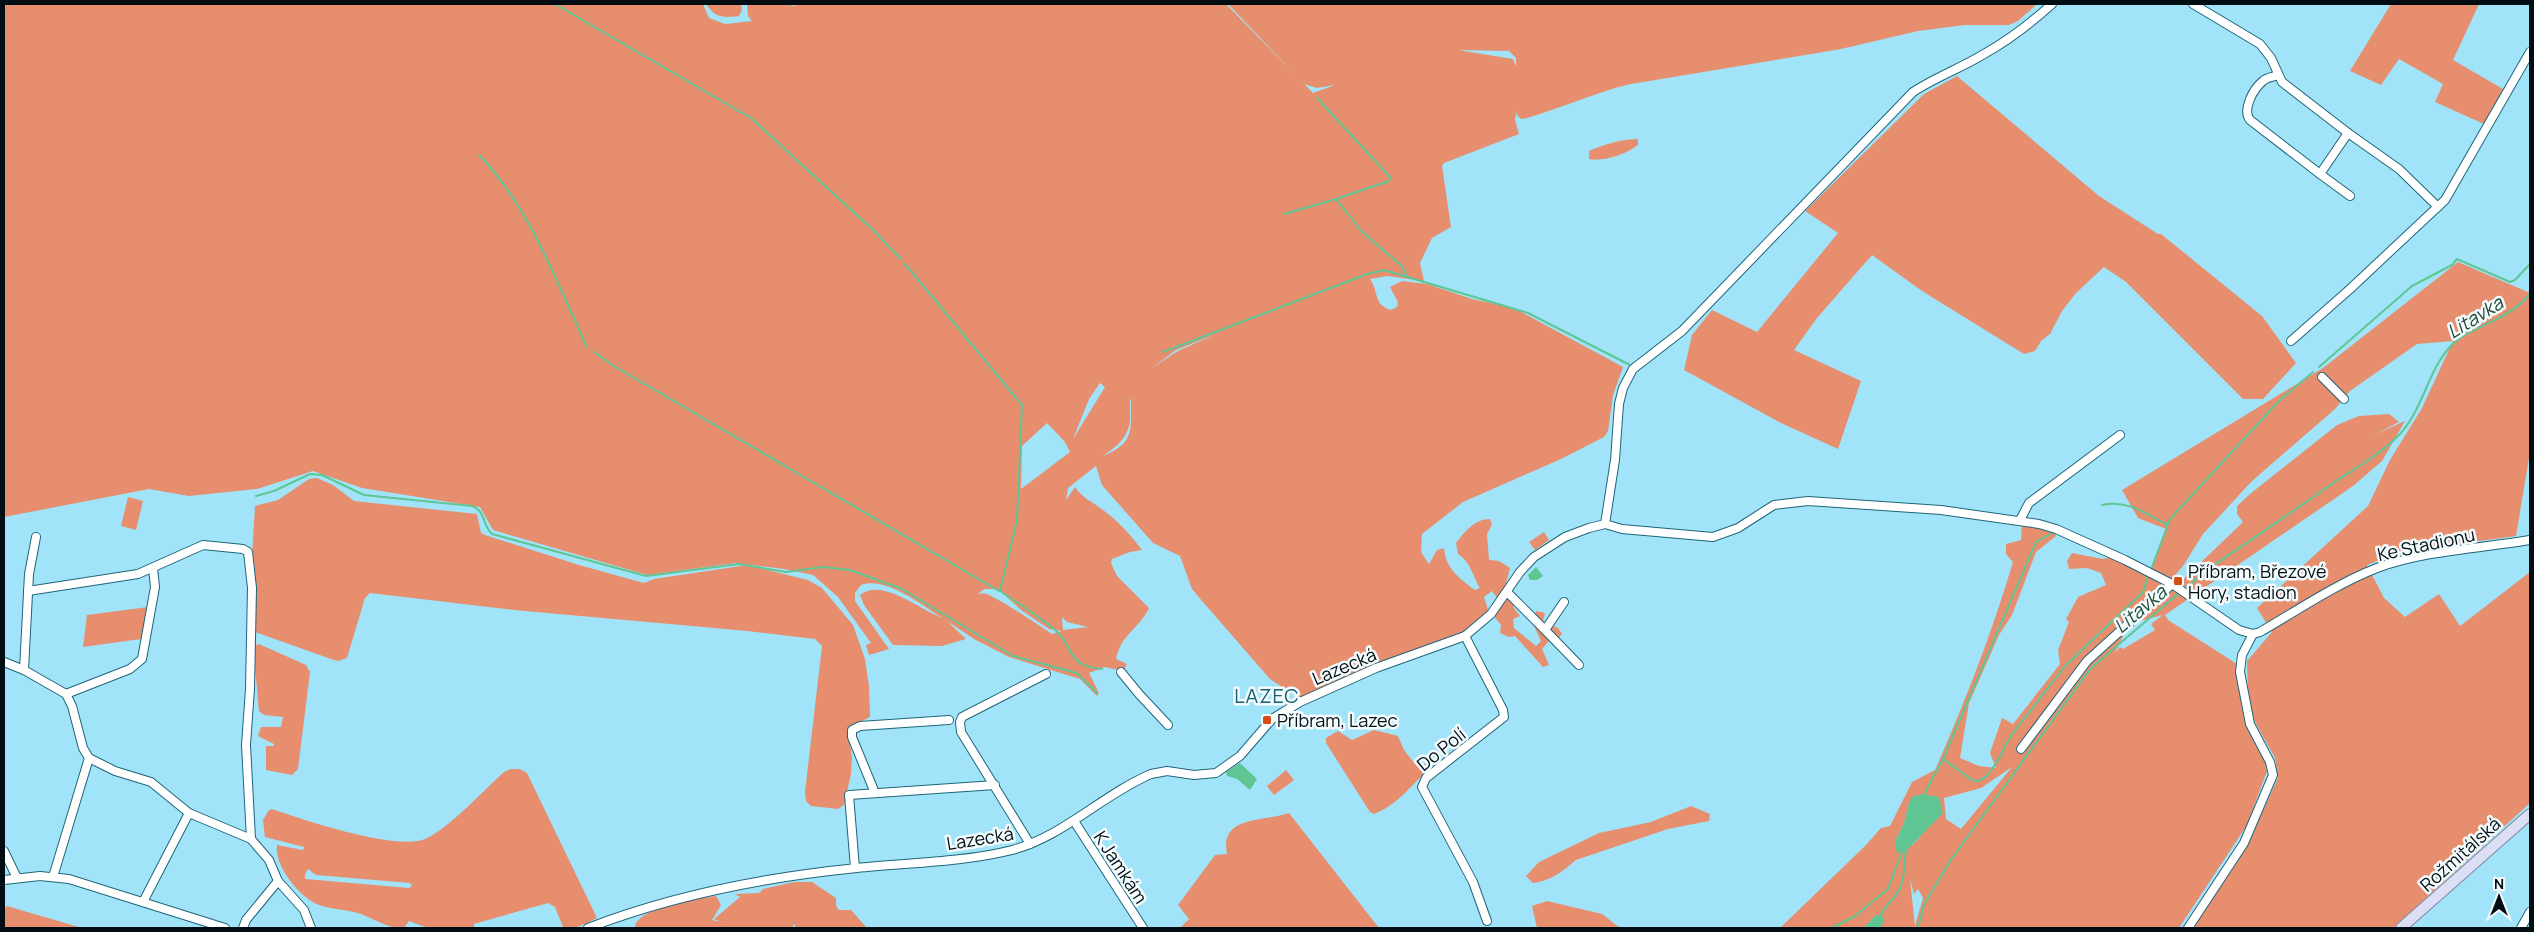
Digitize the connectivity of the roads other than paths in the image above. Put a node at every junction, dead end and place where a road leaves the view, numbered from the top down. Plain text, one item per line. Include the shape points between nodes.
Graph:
1 (2052, 4) edge
2 (2193, 4) edge
3 (2530, 52) edge
4 (2278, 75) junction
5 (2348, 133) junction
6 (2320, 174) junction
7 (2350, 196) dead end
8 (2438, 207) junction
9 (2291, 341) dead end
10 (2322, 376) dead end
11 (2344, 399) dead end
12 (2120, 435) dead end
13 (2020, 520) junction
14 (1605, 524) junction
15 (36, 537) dead end
16 (2530, 540) edge
17 (153, 568) junction
18 (2175, 586) junction
19 (28, 592) junction
20 (1507, 592) junction
21 (1564, 602) dead end
22 (1545, 630) junction
23 (2253, 634) junction
24 (1465, 636) junction
25 (4, 662) edge
26 (1579, 665) dead end
27 (24, 670) junction
28 (1121, 672) dead end
29 (1046, 674) dead end
30 (66, 694) junction
31 (949, 720) dead end
32 (1168, 725) dead end
33 (2021, 749) dead end
34 (89, 758) junction
35 (995, 785) junction
36 (875, 793) junction
37 (189, 813) junction
38 (2530, 814) edge
39 (1074, 821) junction
40 (251, 838) junction
41 (1030, 844) junction
42 (4, 850) edge
43 (855, 868) junction
44 (53, 876) junction
45 (17, 878) junction
46 (4, 880) edge
47 (278, 881) junction
48 (143, 902) junction
49 (2530, 912) edge
50 (1487, 921) dead end
51 (226, 928) edge
52 (243, 928) edge
53 (312, 928) edge
54 (588, 928) edge
55 (1143, 928) edge
56 (2188, 928) edge
57 (2401, 928) edge
58 (2521, 928) edge

1 - 14 street via 2014,36 1913,92 1682,331 1633,370 1622,388 1619,404 1615,460
2 - 4 street via 2260,44 2272,58
3 - 8 street via 2450,192
4 - 5 street via 2282,82
4 - 6 street via 2260,83 2246,107 2247,116
5 - 6 street
5 - 8 street via 2399,169
6 - 7 street
8 - 9 street
10 - 11 street
12 - 13 street via 2029,502
13 - 14 street via 1941,510 1808,501 1774,505 1738,528 1713,537 1622,530
13 - 18 street via 2056,529
14 - 20 street, Lazecká via 1573,534 1548,548 1526,565
15 - 19 street
16 - 23 street, Ke Stadionu via 2416,558 2378,568
17 - 19 street via 138,574
17 - 30 street via 155,586 142,659 130,669
17 - 40 street via 203,545 243,549 250,557 250,689 246,745
18 - 23 street via 2239,630
18 - 33 street via 2087,661
19 - 27 street
20 - 22 street
20 - 24 street, Lazecká via 1485,621
21 - 22 street
22 - 26 street
23 - 56 street via 2242,655 2240,672 2246,710 2270,762 2273,776 2244,843
24 - 39 street, Lazecká via 1376,668 1300,702 1272,719 1240,756 1224,769 1206,774 1167,771 1151,774
24 - 50 street, Do Polí via 1504,717 1426,778 1422,787 1473,882
25 - 27 street
27 - 30 street
28 - 32 street
29 - 35 street via 962,717 961,732
30 - 34 street
31 - 36 street via 860,726 852,730
34 - 37 street via 115,771 151,782
34 - 44 street
35 - 36 street
35 - 41 street
36 - 43 street via 849,795
37 - 40 street
37 - 48 street
38 - 57 main road, Rožmitálská
39 - 41 street, Lazecká
39 - 55 street, K Jamkám
40 - 47 street via 269,860
41 - 43 street, Lazecká via 998,853
42 - 45 street
43 - 54 street, Lazecká via 804,874 694,896
44 - 45 street
44 - 48 street
45 - 46 street
47 - 52 street
47 - 53 street via 304,910
48 - 51 street
49 - 58 street

